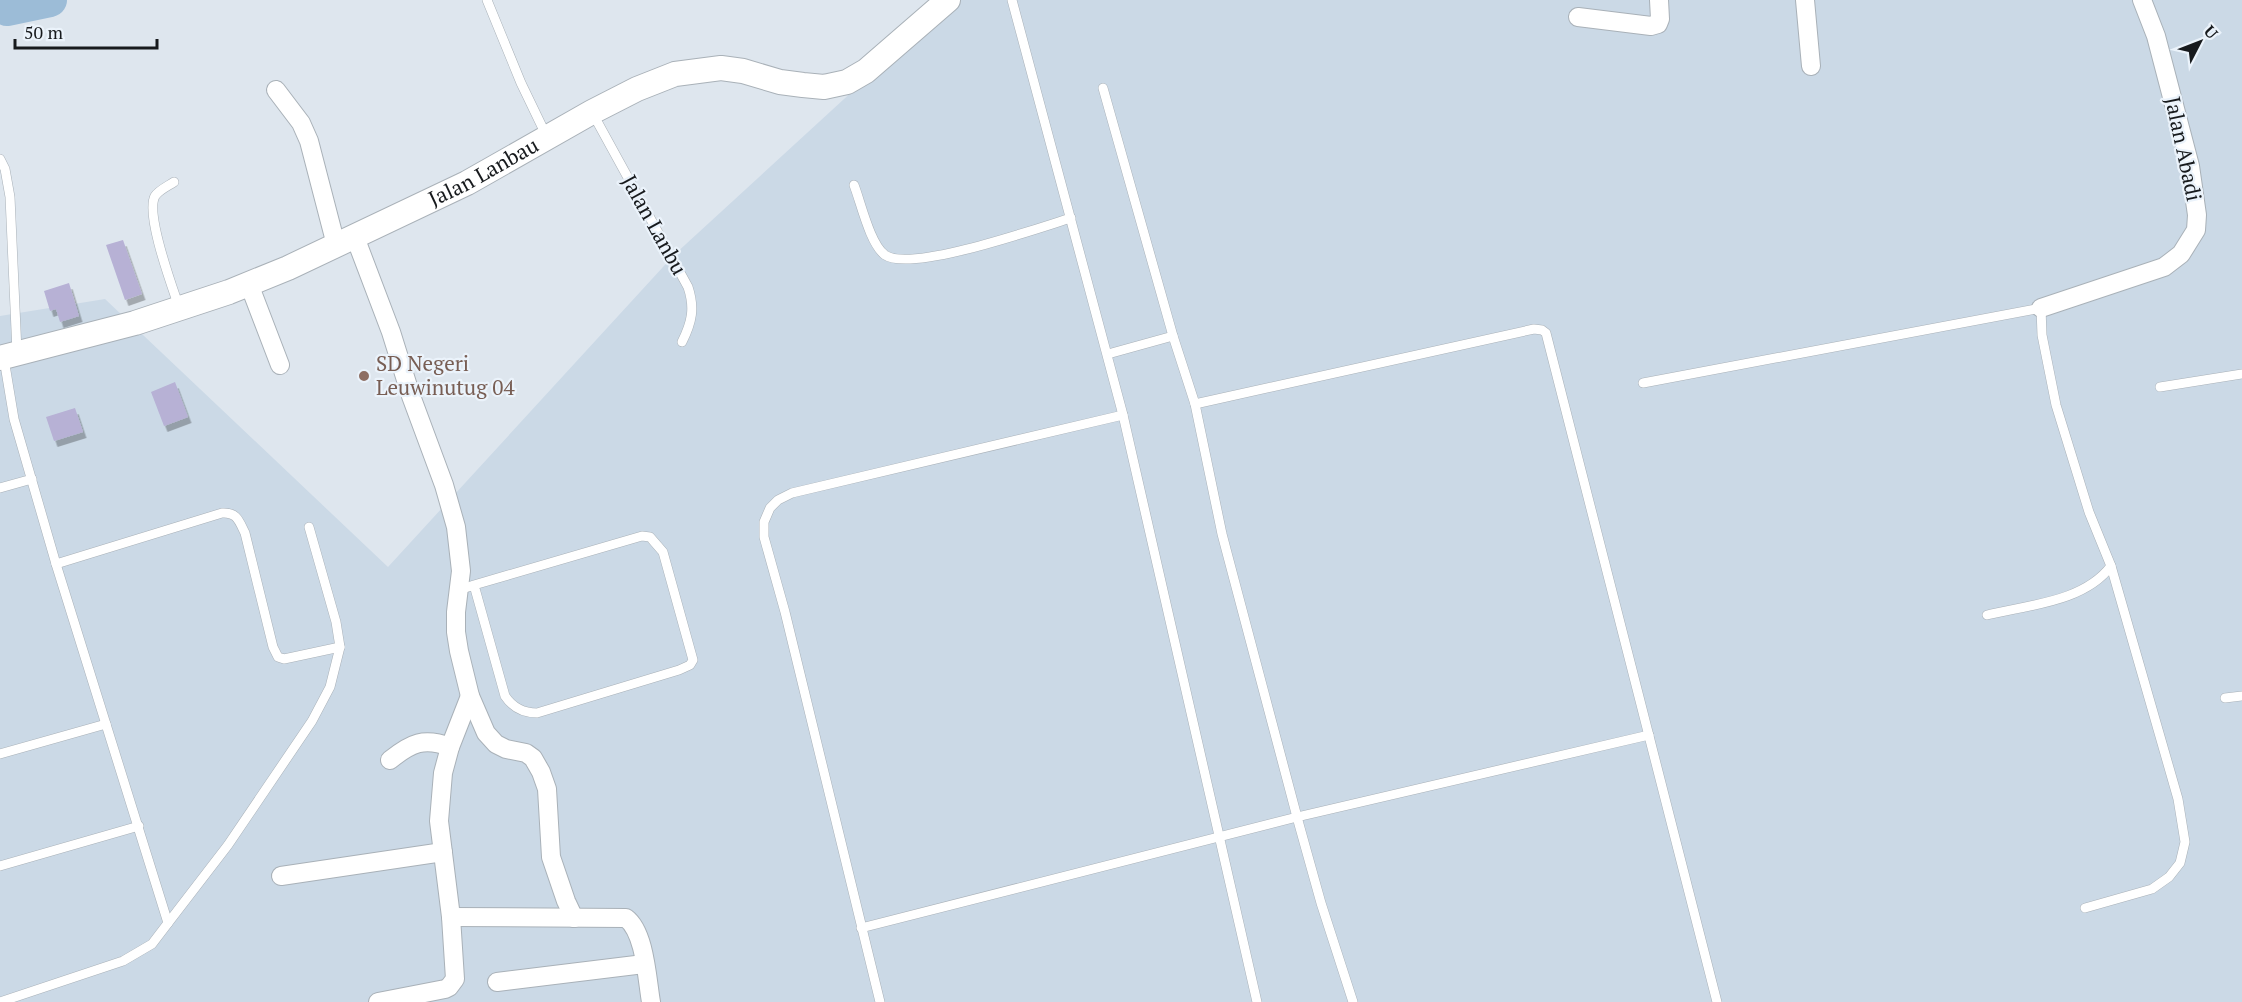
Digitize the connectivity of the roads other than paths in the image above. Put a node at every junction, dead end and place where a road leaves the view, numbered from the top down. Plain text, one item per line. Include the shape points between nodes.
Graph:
1 (487, 0) edge
2 (948, 0) edge
3 (1012, 0) edge
4 (1659, 0) edge
5 (1805, 0) edge
6 (2142, 0) edge
7 (1578, 17) dead end
8 (1811, 66) dead end
9 (1103, 88) dead end
10 (276, 90) dead end
11 (591, 112) junction
12 (547, 137) junction
13 (0, 159) edge
14 (174, 182) dead end
15 (854, 184) dead end
16 (1071, 218) junction
17 (345, 241) junction
18 (249, 284) junction
19 (2041, 308) junction
20 (180, 309) junction
21 (1173, 336) junction
22 (682, 342) dead end
23 (1108, 354) junction
24 (7, 362) edge
25 (280, 365) dead end
26 (2242, 374) edge
27 (1643, 382) dead end
28 (2160, 387) dead end
29 (1195, 404) junction
30 (1123, 415) junction
31 (32, 479) junction
32 (0, 488) edge
33 (309, 528) dead end
34 (56, 564) junction
35 (2110, 566) junction
36 (466, 587) junction
37 (1987, 615) dead end
38 (340, 647) junction
39 (470, 696) junction
40 (2242, 696) edge
41 (2225, 698) dead end
42 (106, 724) junction
43 (1649, 735) junction
44 (450, 747) junction
45 (0, 754) edge
46 (390, 760) dead end
47 (1297, 817) junction
48 (140, 826) junction
49 (1220, 837) junction
50 (443, 852) junction
51 (0, 866) edge
52 (281, 876) dead end
53 (2085, 908) dead end
54 (451, 917) junction
55 (574, 918) junction
56 (168, 923) junction
57 (861, 928) junction
58 (644, 963) junction
59 (497, 982) dead end
60 (0, 1002) edge
61 (378, 1002) edge
62 (651, 1002) edge
63 (880, 1002) edge
64 (1257, 1002) edge
65 (1353, 1002) edge
66 (1717, 1002) edge

1 - 12 lane
2 - 11 street, Jalan Lanbau via 866,71 847,82 824,87 743,71 703,69 675,74
3 - 16 lane
4 - 7 street via 1660,19 1651,26
5 - 8 street
6 - 19 street, Jalan Abadi via 2156,36 2190,166 2196,230 2181,254 2164,267
9 - 21 lane
10 - 17 street via 301,123
11 - 12 street, Jalan Lanbau
11 - 22 lane, Jalan Lanbu via 688,286 693,317
12 - 17 street, Jalan Lanbau via 468,183
13 - 24 lane via 10,197
14 - 20 lane via 156,195 153,215
15 - 16 lane via 877,248 898,260 950,254
16 - 23 lane
17 - 18 street, Jalan Lanbau
17 - 36 street via 444,485
18 - 20 street, Jalan Lanbau
18 - 25 street
19 - 27 lane
19 - 35 lane via 2042,335 2056,405
20 - 24 street, Jalan Lanbau
21 - 23 lane
21 - 29 lane
23 - 30 lane
24 - 31 lane via 11,400
26 - 28 lane
29 - 43 lane via 1534,328 1542,330 1548,336
29 - 47 lane via 1222,534
30 - 49 lane
30 - 57 lane via 792,493 770,508 764,522 764,537
31 - 32 lane
31 - 34 lane
33 - 38 lane
34 - 38 lane via 230,513 237,517 245,533 278,657
34 - 42 lane
35 - 37 lane via 2101,579 2079,591
35 - 53 lane via 2178,800 2185,842 2180,863 2169,878 2152,889
36 - 36 lane via 642,536 650,537 663,552 693,660 679,670 528,713 516,709 505,696
36 - 39 street via 456,612 456,632
38 - 56 lane via 330,687 312,721 228,845
39 - 44 street
39 - 55 street via 486,733 496,744 525,753 541,772 547,789 551,857
40 - 41 lane
42 - 45 lane
42 - 48 lane
43 - 47 lane
43 - 66 lane
44 - 46 street via 418,743
44 - 50 street via 443,773
47 - 49 lane
47 - 65 lane
48 - 51 lane
48 - 56 lane
49 - 57 lane
49 - 64 lane
50 - 52 street
50 - 54 street
54 - 55 street
54 - 61 street via 454,983 445,989
55 - 58 street via 626,918 635,929
56 - 60 lane via 152,944 123,962
57 - 63 lane
58 - 59 street
58 - 62 street

